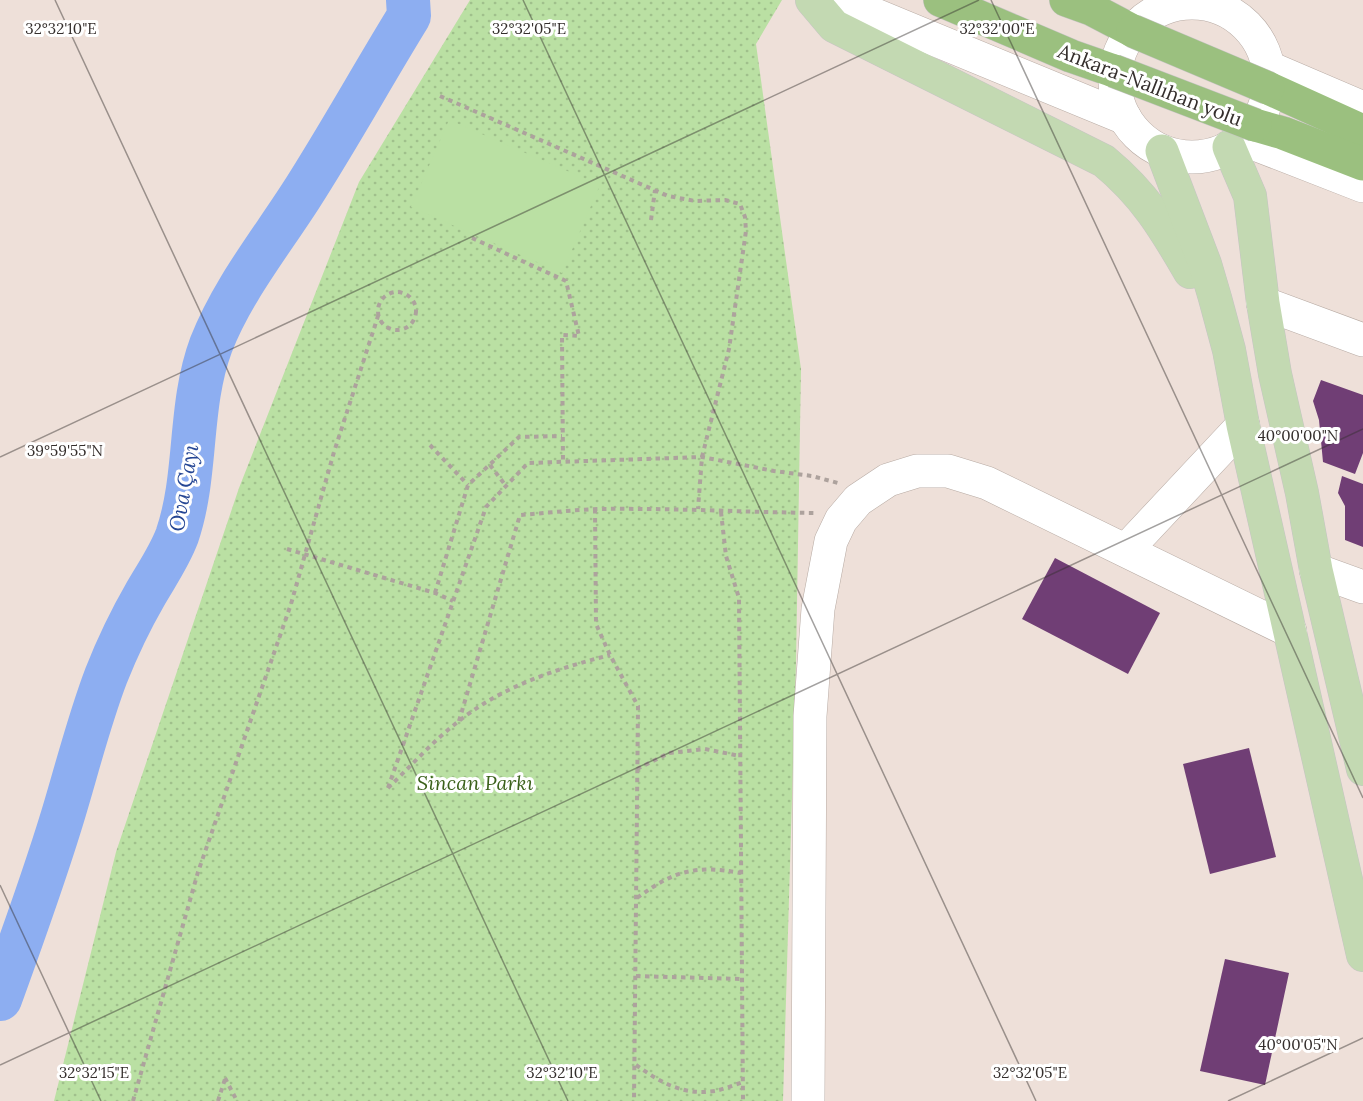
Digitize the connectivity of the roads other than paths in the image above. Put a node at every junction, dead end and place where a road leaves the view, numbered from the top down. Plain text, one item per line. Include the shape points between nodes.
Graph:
1 (812, 0) edge
2 (839, 0) edge
3 (940, 0) edge
4 (1078, 4) edge
5 (1227, 6) edge
6 (1147, 11) edge
7 (1071, 56) junction
8 (1268, 78) junction
9 (1363, 108) edge
10 (1125, 118) junction
11 (1363, 131) edge
12 (1242, 137) junction
13 (1162, 151) junction
14 (1363, 164) edge
15 (1363, 186) edge
16 (1263, 303) junction
17 (1224, 332) junction
18 (1363, 340) edge
19 (1243, 425) junction
20 (1126, 550) junction
21 (1316, 570) junction
22 (1363, 587) edge
23 (1290, 631) junction
24 (1363, 769) edge
25 (1363, 955) edge
26 (808, 1101) edge

1 - 17 main road via 834,26 1104,161 1127,181 1162,224
2 - 10 street
3 - 7 highway, Ankara-Nallıhan yolu
4 - 6 highway, Ankara-Nallıhan yolu
4 - 7 highway via 1097,18 1098,35 1090,48 1079,56
5 - 6 street via 1173,5
5 - 8 street via 1259,42
6 - 8 highway, Ankara-Nallıhan yolu, bridge
6 - 10 street via 1120,52 1116,65 1115,92
7 - 12 highway, Ankara-Nallıhan yolu, bridge via 1114,71
8 - 9 street
8 - 11 highway, Ankara-Nallıhan yolu
8 - 12 street via 1262,110 1254,126
10 - 13 street via 1134,132
12 - 13 street via 1213,154 1196,157
12 - 14 highway, Ankara-Nallıhan yolu via 1283,133
12 - 15 street
12 - 16 main road
13 - 17 main road via 1205,264
16 - 18 street
16 - 21 main road
17 - 19 main road
19 - 20 street
19 - 23 main road
20 - 23 street
20 - 26 street via 987,483 948,471 917,471 888,480 858,500 846,514 831,541 818,609 810,716
21 - 22 street
21 - 24 main road
23 - 25 main road

